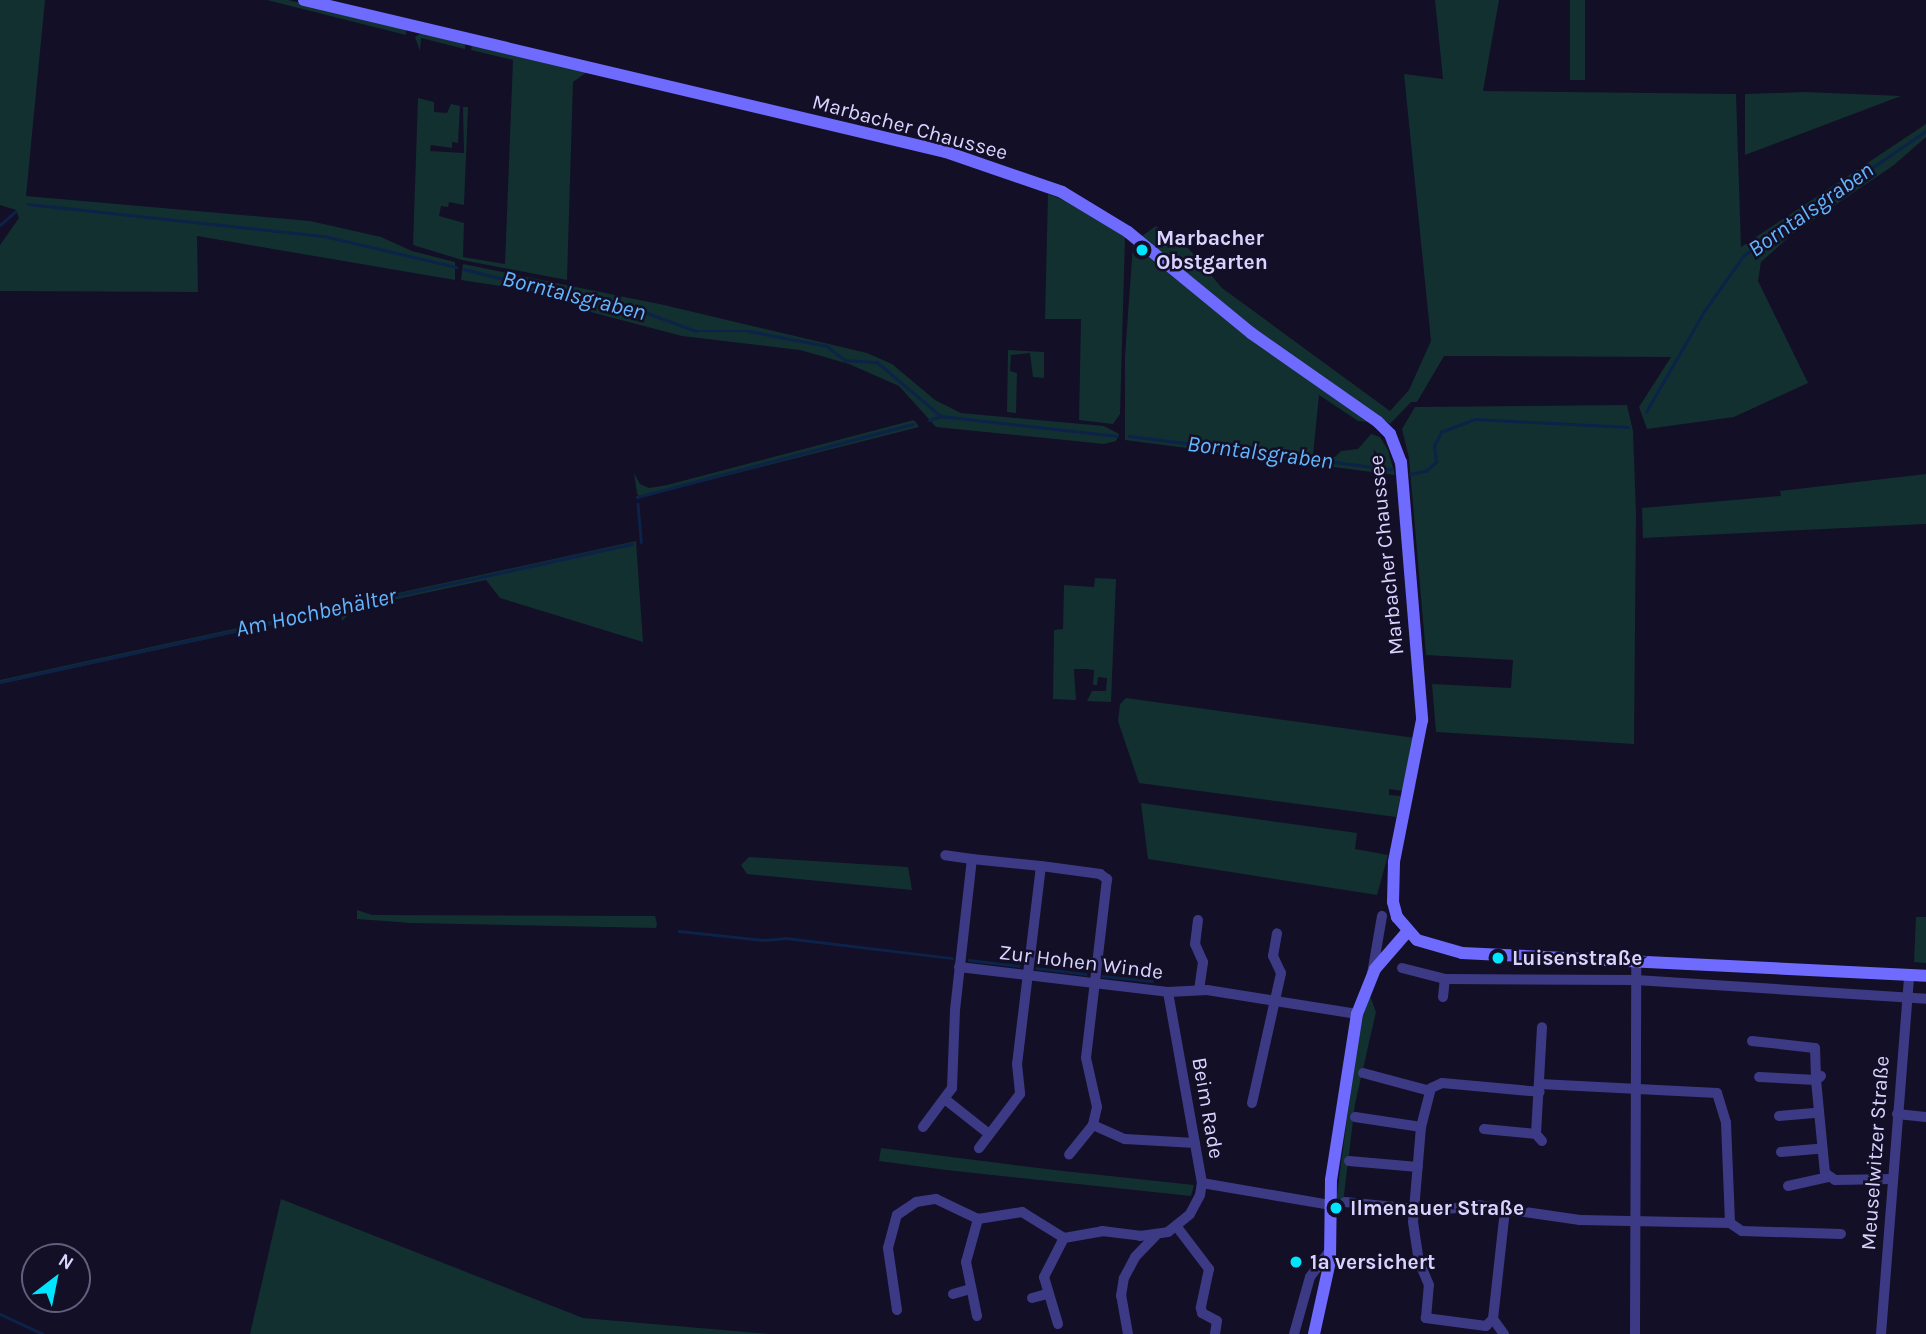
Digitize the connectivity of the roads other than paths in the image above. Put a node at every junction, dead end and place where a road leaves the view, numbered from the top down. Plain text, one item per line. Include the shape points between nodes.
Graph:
1 (304, 0) edge
2 (945, 855) dead end
3 (972, 859) junction
4 (1041, 866) junction
5 (1382, 916) dead end
6 (1198, 920) dead end
7 (1408, 932) junction
8 (1277, 933) dead end
9 (1518, 954) junction
10 (1636, 959) junction
11 (959, 967) junction
12 (1776, 967) junction
13 (1402, 968) dead end
14 (1372, 975) junction
15 (1909, 975) junction
16 (1027, 976) junction
17 (1926, 976) edge
18 (1518, 977) junction
19 (1445, 979) junction
20 (1636, 980) junction
21 (1093, 984) junction
22 (1774, 988) junction
23 (1199, 989) junction
24 (1168, 992) junction
25 (1443, 997) dead end
26 (1926, 999) edge
27 (1277, 1000) junction
28 (1906, 1000) junction
29 (1357, 1014) junction
30 (1542, 1027) dead end
31 (1752, 1041) dead end
32 (1363, 1073) dead end
33 (1759, 1077) dead end
34 (1818, 1078) junction
35 (1639, 1087) junction
36 (1540, 1088) junction
37 (1430, 1091) junction
38 (946, 1100) junction
39 (1252, 1103) dead end
40 (1817, 1113) junction
41 (1897, 1114) junction
42 (1779, 1116) dead end
43 (1926, 1116) edge
44 (1356, 1117) dead end
45 (1093, 1125) junction
46 (923, 1127) dead end
47 (1421, 1127) junction
48 (1484, 1129) dead end
49 (989, 1134) junction
50 (1195, 1143) junction
51 (979, 1148) dead end
52 (1819, 1149) junction
53 (1781, 1152) dead end
54 (1069, 1155) dead end
55 (1349, 1161) dead end
56 (1418, 1167) junction
57 (1829, 1177) junction
58 (1891, 1179) junction
59 (1202, 1183) junction
60 (1788, 1186) dead end
61 (1345, 1202) dead end
62 (1331, 1205) junction
63 (1414, 1208) junction
64 (1505, 1210) junction
65 (978, 1219) junction
66 (1637, 1223) junction
67 (1730, 1223) junction
68 (1177, 1227) junction
69 (1841, 1234) dead end
70 (1156, 1235) junction
71 (1064, 1238) junction
72 (1331, 1250) junction
73 (971, 1289) junction
74 (953, 1294) dead end
75 (1047, 1294) junction
76 (1032, 1298) dead end
77 (897, 1310) dead end
78 (977, 1316) dead end
79 (1493, 1319) junction
80 (1058, 1324) dead end
81 (1128, 1334) edge
82 (1215, 1334) edge
83 (1294, 1334) edge
84 (1314, 1334) edge
85 (1504, 1334) edge
86 (1634, 1334) edge
87 (1881, 1334) edge

1 - 7 street, Marbacher Chaussee via 946,152 1062,192 1128,232 1251,333 1378,422 1390,434 1401,462 1422,720 1392,882 1397,918
2 - 3 street
3 - 4 street
3 - 11 street
4 - 16 street
4 - 21 street via 1100,873 1107,879
5 - 14 street
6 - 23 street via 1195,944 1203,962
7 - 9 street via 1438,949
7 - 14 street
8 - 27 street via 1273,957 1281,973
9 - 10 street
9 - 18 street
10 - 12 street
10 - 20 street
11 - 16 street, Zur Hohen Winde
11 - 38 street via 952,1084
12 - 15 street
12 - 22 street
13 - 19 street
14 - 29 street
15 - 17 street
15 - 28 street, Meuselwitzer Straße
16 - 21 street, Zur Hohen Winde
16 - 49 street via 1017,1064 1020,1094
18 - 19 street
18 - 20 street
19 - 25 street
20 - 22 street
20 - 35 street
21 - 24 street, Zur Hohen Winde
21 - 45 street via 1086,1058 1097,1100
22 - 28 street
23 - 24 street, Zur Hohen Winde
23 - 27 street, Zur Hohen Winde
24 - 50 street, Beim Rade
26 - 28 street
27 - 29 street, Zur Hohen Winde
27 - 39 street
28 - 41 street, Meuselwitzer Straße
29 - 62 street via 1340,1106
30 - 36 street
31 - 34 street via 1814,1045
32 - 37 street
33 - 34 street
34 - 40 street
35 - 36 street
35 - 66 street
35 - 67 street via 1719,1094 1726,1123
36 - 37 street via 1442,1083
36 - 48 street via 1539,1138
37 - 47 street
38 - 46 street
38 - 49 street
40 - 42 street
40 - 52 street
41 - 43 street
41 - 58 street, Meuselwitzer Straße
44 - 47 street
45 - 50 street via 1125,1139
45 - 54 street
47 - 56 street
49 - 51 street
50 - 59 street, Beim Rade
52 - 53 street
52 - 57 street via 1823,1171
55 - 56 street
56 - 63 street
57 - 58 street
57 - 60 street
58 - 87 street, Meuselwitzer Straße
59 - 62 street, Beim Rade
59 - 68 street via 1193,1210
61 - 63 street
62 - 72 street
63 - 64 street via 1434,1211 1477,1205
63 - 79 street via 1413,1231 1429,1285 1426,1318 1486,1326
64 - 66 street
64 - 79 street
65 - 71 street via 1022,1212
65 - 73 street via 967,1255
65 - 77 street via 936,1199 916,1202 897,1215 888,1248
66 - 67 street
66 - 86 street
67 - 69 street via 1742,1231
68 - 70 street
68 - 82 street via 1209,1269 1201,1308 1217,1321
70 - 71 street via 1102,1231
70 - 81 street via 1135,1257 1124,1278 1121,1296
71 - 75 street via 1047,1265
72 - 83 street via 1311,1276
72 - 84 street
73 - 74 street
73 - 78 street
75 - 76 street
75 - 80 street
79 - 85 street

